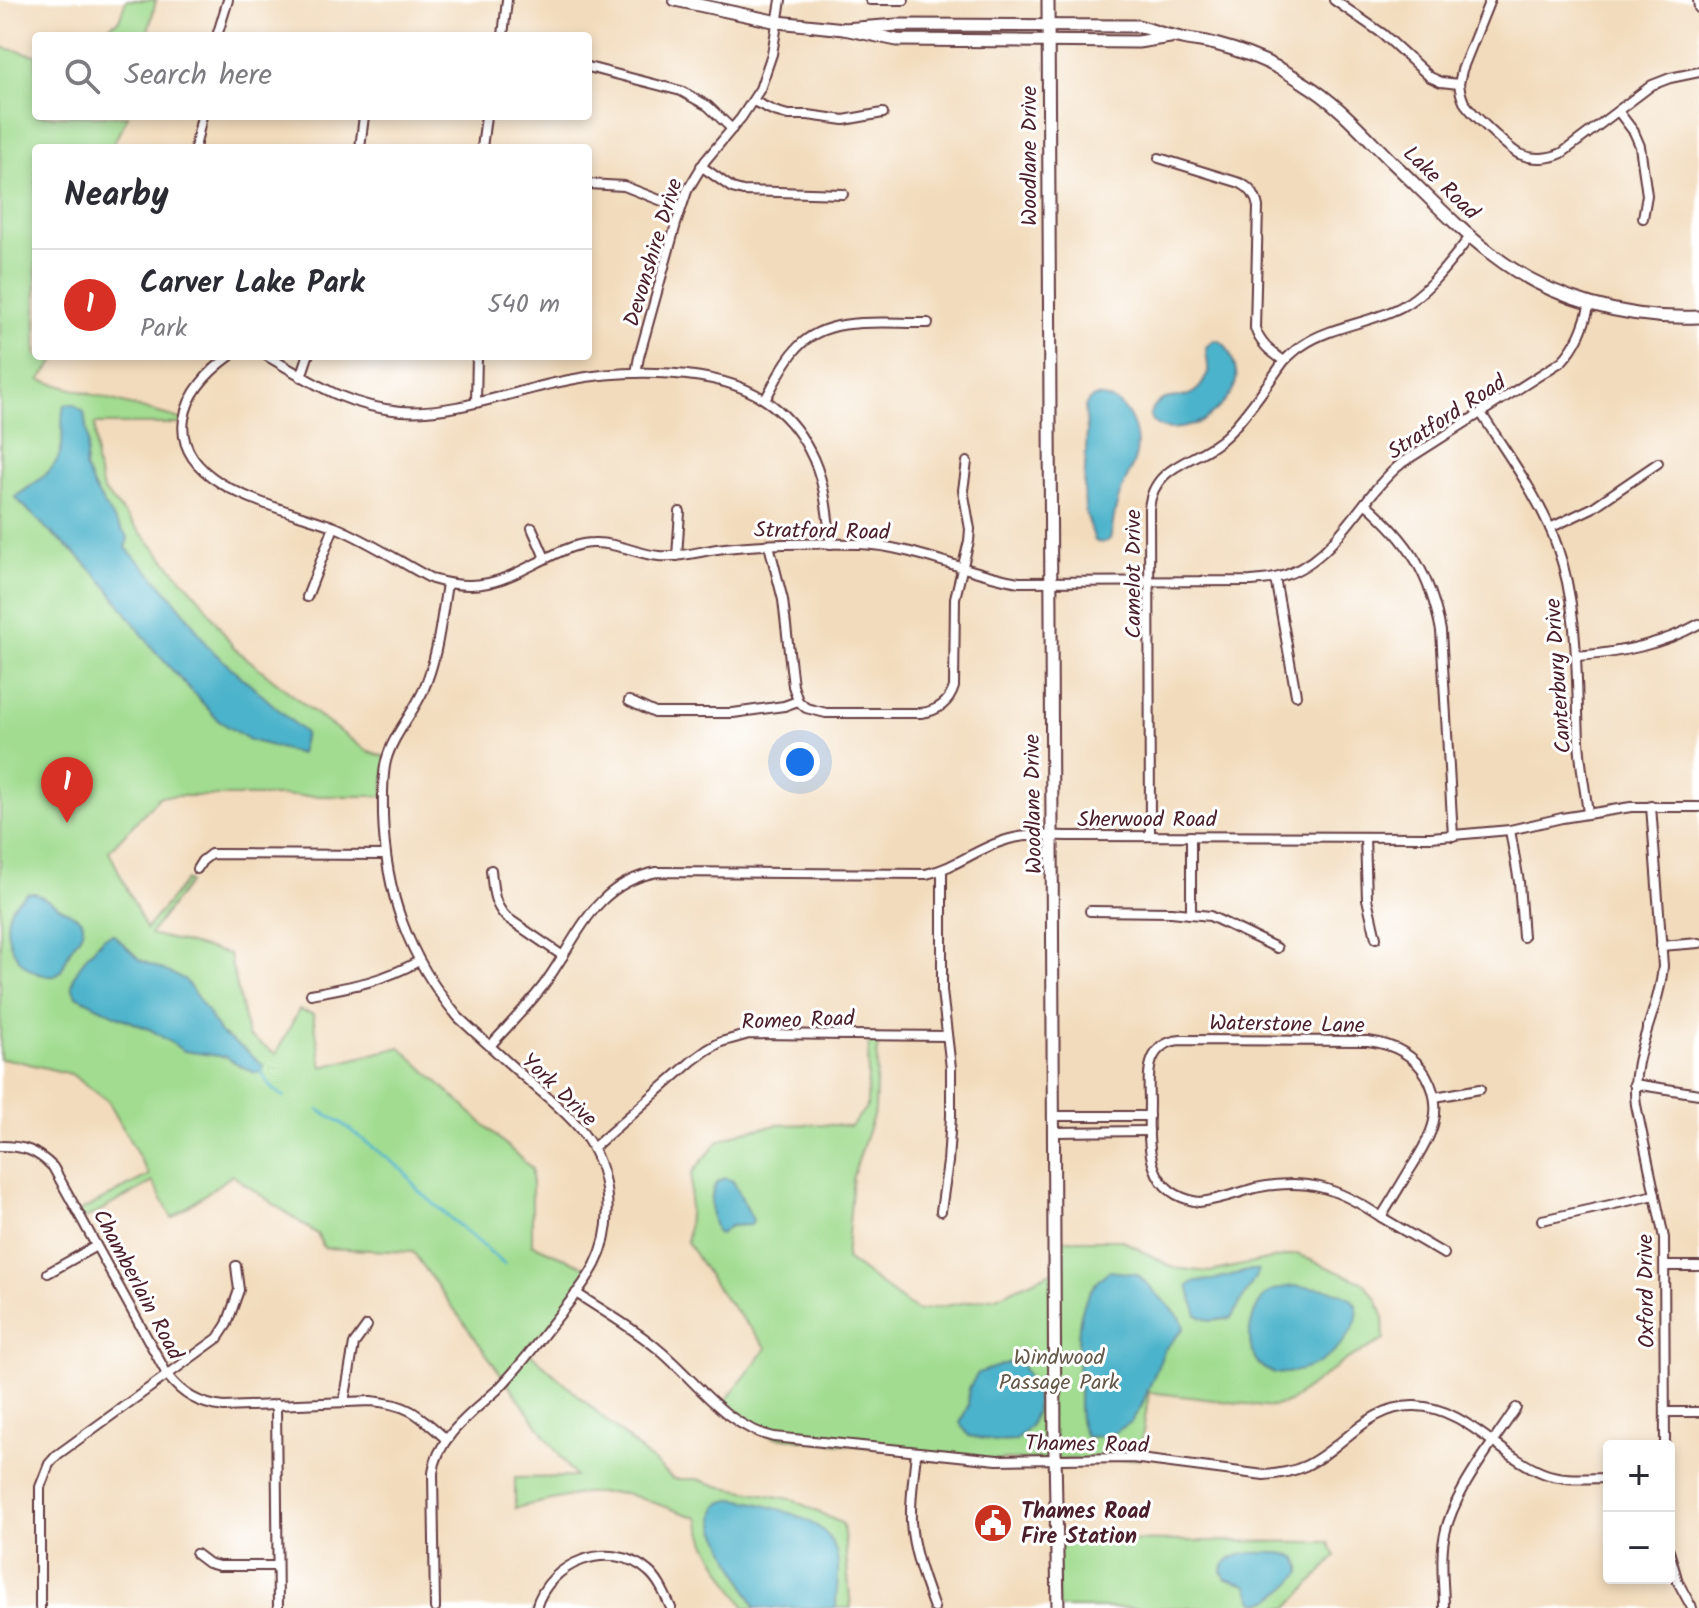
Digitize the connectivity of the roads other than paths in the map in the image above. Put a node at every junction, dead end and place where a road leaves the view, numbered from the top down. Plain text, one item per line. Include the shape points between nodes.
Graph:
1 (228, 0) edge
2 (507, 0) edge
3 (675, 0) edge
4 (781, 0) edge
5 (870, 0) edge
6 (904, 0) edge
7 (1048, 0) edge
8 (1334, 0) edge
9 (1490, 0) edge
10 (1698, 0) edge
11 (1699, 8) edge
12 (778, 22) junction
13 (1048, 26) junction
14 (844, 29) junction
15 (218, 32) edge
16 (503, 32) edge
17 (1174, 37) junction
18 (1048, 41) junction
19 (592, 68) edge
20 (1699, 72) edge
21 (1459, 84) junction
22 (753, 101) junction
23 (1618, 111) junction
24 (883, 113) dead end
25 (201, 120) edge
26 (364, 120) edge
27 (486, 120) edge
28 (732, 129) junction
29 (196, 144) edge
30 (360, 144) edge
31 (482, 144) edge
32 (1159, 158) dead end
33 (701, 166) junction
34 (592, 184) edge
35 (843, 194) dead end
36 (680, 208) junction
37 (1643, 218) dead end
38 (1470, 237) junction
39 (1590, 304) junction
40 (1699, 317) edge
41 (928, 323) dead end
42 (225, 360) edge
43 (273, 360) edge
44 (307, 360) edge
45 (477, 360) edge
46 (1284, 361) junction
47 (636, 373) junction
48 (301, 377) junction
49 (765, 400) junction
50 (476, 402) junction
51 (1481, 413) junction
52 (967, 462) dead end
53 (1658, 463) dead end
54 (1365, 503) junction
55 (680, 512) dead end
56 (334, 527) junction
57 (532, 528) dead end
58 (1550, 528) junction
59 (831, 544) junction
60 (769, 545) junction
61 (677, 556) junction
62 (545, 558) junction
63 (963, 569) junction
64 (1275, 578) junction
65 (1149, 581) junction
66 (1051, 583) junction
67 (447, 584) junction
68 (307, 597) dead end
69 (1699, 624) edge
70 (1576, 656) junction
71 (1296, 695) dead end
72 (629, 701) dead end
73 (798, 701) junction
74 (1651, 806) junction
75 (1699, 807) edge
76 (1588, 813) junction
77 (1510, 830) junction
78 (1053, 836) junction
79 (1150, 836) junction
80 (1191, 836) junction
81 (1453, 836) junction
82 (1365, 837) junction
83 (386, 855) junction
84 (197, 869) dead end
85 (491, 870) dead end
86 (942, 871) junction
87 (1090, 911) dead end
88 (1191, 914) junction
89 (1523, 937) dead end
90 (1376, 938) dead end
91 (1699, 943) edge
92 (1661, 946) junction
93 (1277, 948) dead end
94 (563, 956) junction
95 (419, 961) junction
96 (311, 994) dead end
97 (947, 1036) junction
98 (490, 1046) junction
99 (1634, 1084) junction
100 (1480, 1089) dead end
101 (1699, 1094) edge
102 (1435, 1097) junction
103 (1053, 1116) junction
104 (1149, 1116) junction
105 (1149, 1131) junction
106 (1054, 1132) junction
107 (0, 1146) edge
108 (593, 1148) junction
109 (1655, 1195) junction
110 (941, 1211) dead end
111 (1381, 1217) junction
112 (1542, 1220) dead end
113 (96, 1246) junction
114 (1444, 1254) dead end
115 (236, 1266) dead end
116 (1665, 1266) junction
117 (1699, 1266) edge
118 (48, 1273) dead end
119 (576, 1293) junction
120 (367, 1326) dead end
121 (168, 1376) junction
122 (344, 1402) junction
123 (276, 1404) junction
124 (1516, 1408) dead end
125 (1665, 1412) junction
126 (1699, 1412) edge
127 (446, 1439) junction
128 (1665, 1440) edge
129 (1493, 1443) junction
130 (916, 1452) junction
131 (1056, 1460) junction
132 (1603, 1478) edge
133 (196, 1554) dead end
134 (277, 1566) junction
135 (1675, 1572) edge
136 (40, 1608) edge
137 (278, 1608) edge
138 (435, 1608) edge
139 (536, 1608) edge
140 (671, 1608) edge
141 (934, 1608) edge
142 (1058, 1608) edge
143 (1444, 1608) edge
144 (1692, 1608) edge

1 - 15 street
2 - 16 street
3 - 12 street, Lake Road
4 - 12 street, Devonshire Drive
5 - 6 street
7 - 13 street, Woodlane Drive
8 - 21 street via 1433,79
9 - 21 street
10 - 11 street
12 - 14 street, Lake Road
12 - 22 street, Devonshire Drive via 767,71
13 - 14 street, Lake Road
13 - 17 street, Lake Road via 1138,26
13 - 18 street, Woodlane Drive
14 - 18 street, Lake Road via 897,40
17 - 18 street, Lake Road
17 - 38 street, Lake Road via 1225,46 1304,82 1336,106
18 - 66 street, Woodlane Drive
19 - 28 street via 684,92
20 - 23 street via 1656,83
21 - 23 street via 1469,108 1513,150 1532,157 1562,153
22 - 24 street via 778,113 844,120
22 - 28 street, Devonshire Drive
23 - 37 street via 1640,146 1647,195
25 - 29 street
26 - 30 street
27 - 31 street
28 - 33 street, Devonshire Drive
32 - 46 street via 1240,183 1255,196 1255,328 1265,346
33 - 35 street via 743,191
33 - 36 street, Devonshire Drive
34 - 36 street via 624,186
36 - 47 street, Devonshire Drive
38 - 39 street, Lake Road via 1526,276
38 - 46 street, Camelot Drive via 1413,300 1304,344
39 - 40 street, Lake Road via 1645,315
39 - 51 street, Stratford Road via 1580,337 1562,361
41 - 49 street via 848,324 822,330 790,357
42 - 56 street, Stratford Road via 208,374 187,407 187,447 205,470 237,493
43 - 48 street
44 - 48 street
45 - 50 street
46 - 65 street, Camelot Drive via 1228,435 1167,473 1153,489
47 - 49 street via 727,383
47 - 50 street via 577,378
48 - 50 street via 340,398 383,408 422,411
49 - 59 street via 800,435 816,464
51 - 54 street, Stratford Road via 1389,473
51 - 58 street, Canterbury Drive
52 - 63 street via 963,490 970,529
53 - 58 street via 1592,508
54 - 64 street, Stratford Road via 1309,564
54 - 81 street via 1421,567 1436,608
55 - 61 street
56 - 67 street, Stratford Road
56 - 68 street
57 - 62 street
58 - 70 street, Canterbury Drive via 1569,586
59 - 60 street, Stratford Road
59 - 63 street, Stratford Road via 905,550
60 - 61 street, Stratford Road
60 - 73 street
61 - 62 street, Stratford Road via 595,543
62 - 67 street, Stratford Road via 488,584
63 - 66 street, Stratford Road via 1019,582
63 - 73 street via 955,598 954,687 945,704 921,713 826,713
64 - 65 street, Stratford Road
64 - 71 street
65 - 66 street, Stratford Road
65 - 79 street, Camelot Drive
66 - 78 street, Woodlane Drive
67 - 83 street, York Drive via 433,669 386,762
69 - 70 street via 1646,646
70 - 76 street, Canterbury Drive
72 - 73 street via 655,713 733,713
74 - 75 street, Sherwood Road
74 - 76 street, Sherwood Road
74 - 92 street, Oxford Drive
76 - 77 street, Sherwood Road
77 - 81 street, Sherwood Road
77 - 89 street
78 - 79 street, Sherwood Road
78 - 86 street, Sherwood Road via 1003,840
78 - 103 street, Woodlane Drive
79 - 80 street, Sherwood Road
80 - 82 street, Sherwood Road
80 - 88 street
81 - 82 street, Sherwood Road
82 - 90 street via 1367,899
83 - 84 street via 211,854
83 - 95 street, York Drive via 395,905
85 - 94 street via 500,911
86 - 94 street, Sherwood Road via 641,875 602,900
86 - 97 street
87 - 88 street
88 - 93 street via 1216,917
91 - 92 street
92 - 99 street, Oxford Drive via 1662,980
94 - 98 street, Sherwood Road
95 - 96 street via 367,984
95 - 98 street, York Drive via 458,1017
97 - 108 street, Romeo Road via 749,1034 721,1042
97 - 110 street via 951,1116
98 - 108 street, York Drive via 568,1116
99 - 101 street
99 - 109 street, Oxford Drive
100 - 102 street
102 - 104 street, Waterstone Lane via 1414,1060 1380,1042 1181,1040 1163,1045 1152,1060
102 - 111 street via 1428,1142
103 - 104 street
103 - 106 street, Woodlane Drive
104 - 105 street, Waterstone Lane
105 - 106 street
105 - 111 street, Waterstone Lane via 1159,1178 1188,1200 1211,1201 1268,1186 1303,1184 1340,1192
106 - 131 street, Woodlane Drive
107 - 113 street, Chamberlain Road via 33,1151 53,1167
108 - 119 street, York Drive via 607,1193 607,1228 595,1264
109 - 112 street
109 - 116 street, Oxford Drive
111 - 114 street, Waterstone Lane
113 - 118 street
113 - 121 street, Chamberlain Road
115 - 121 street via 239,1290 227,1324 218,1338
116 - 117 street
116 - 125 street, Oxford Drive
119 - 127 street, York Drive via 522,1364
119 - 130 street, Thames Road via 656,1347 745,1427 774,1437
120 - 122 street via 354,1344
121 - 123 street, Chamberlain Road via 190,1398 209,1405
121 - 136 street via 49,1464 40,1487
122 - 123 street, Chamberlain Road
122 - 127 street, Chamberlain Road via 405,1407
123 - 134 street
124 - 129 street
125 - 126 street
125 - 128 street, Oxford Drive
127 - 138 street, York Drive via 433,1473
129 - 131 street, Thames Road via 1444,1411 1413,1406 1374,1415 1306,1466 1279,1474 1132,1458
129 - 132 street, Thames Road via 1553,1476
129 - 143 street via 1447,1523
130 - 131 street, Thames Road
130 - 141 street via 912,1532
131 - 142 street, Woodlane Drive
133 - 134 street via 219,1566
134 - 137 street
135 - 144 street
139 - 140 street via 560,1572 606,1555 647,1570

